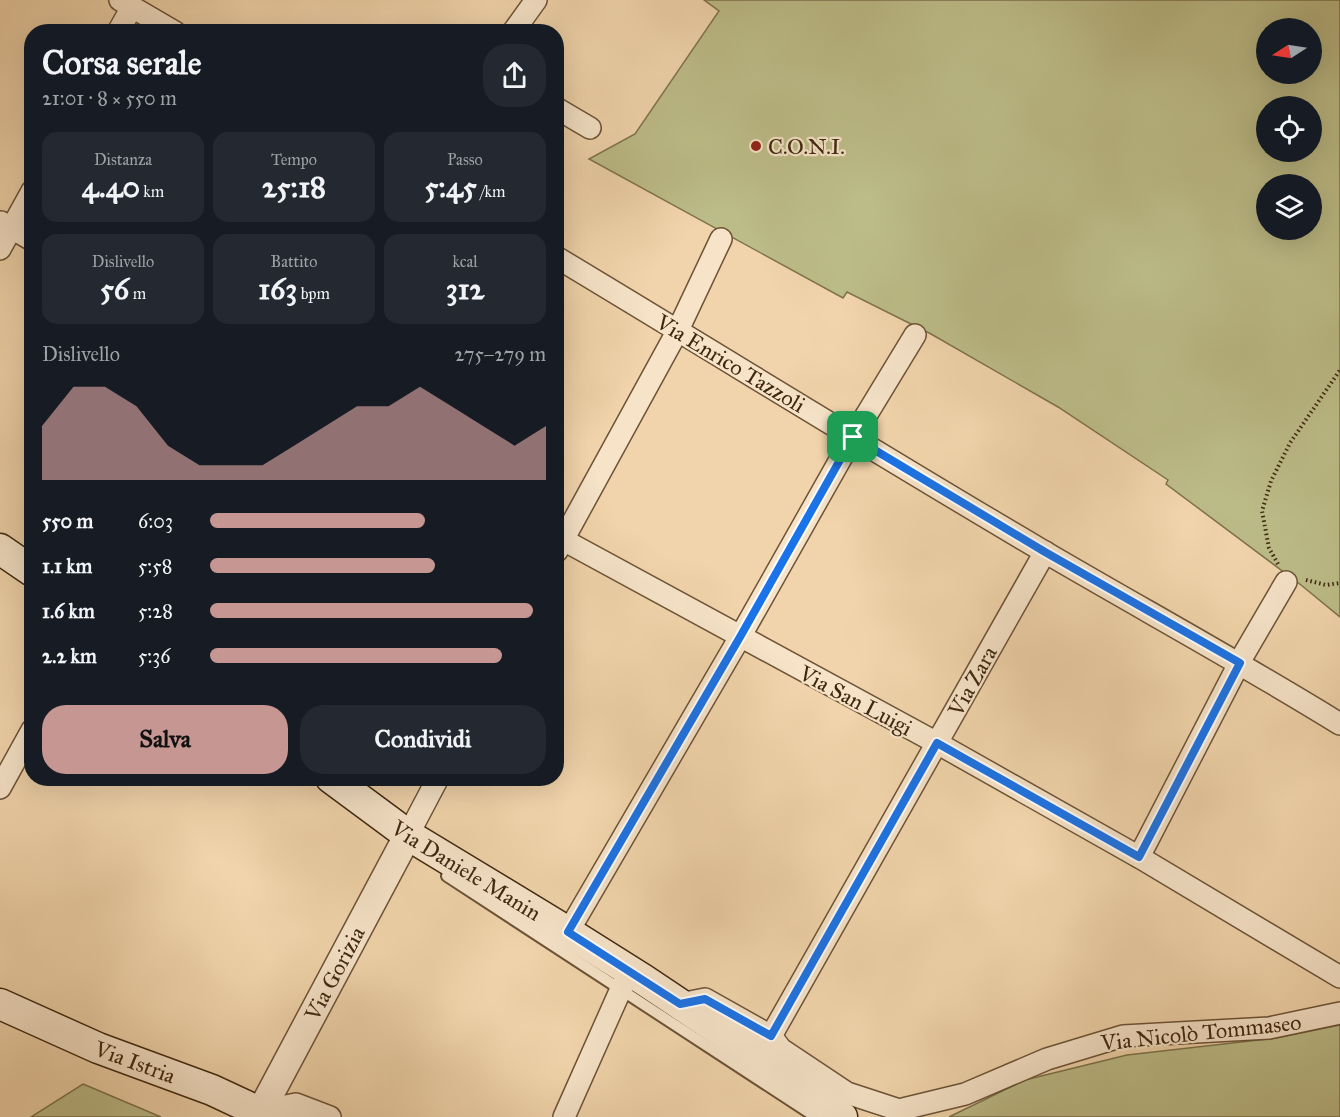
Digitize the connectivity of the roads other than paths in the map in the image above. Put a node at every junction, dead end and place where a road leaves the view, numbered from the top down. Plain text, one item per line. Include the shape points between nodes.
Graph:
1 (536, 0) edge
2 (126, 3) edge
3 (120, 24) edge
4 (161, 24) edge
5 (519, 24) edge
6 (564, 113) edge
7 (590, 128) dead end
8 (24, 201) edge
9 (6, 225) edge
10 (24, 235) edge
11 (721, 239) dead end
12 (0, 249) edge
13 (564, 262) edge
14 (678, 330) junction
15 (915, 335) dead end
16 (853, 437) junction
17 (564, 533) edge
18 (564, 545) edge
19 (0, 549) edge
20 (1045, 552) junction
21 (24, 566) edge
22 (1286, 582) road end
23 (740, 637) junction
24 (1240, 663) junction
25 (1340, 724) edge
26 (937, 743) junction
27 (24, 744) edge
28 (341, 786) edge
29 (435, 786) edge
30 (0, 788) edge
31 (416, 846) junction
32 (1139, 857) junction
33 (439, 870) dead end
34 (568, 932) junction
35 (1340, 977) edge
36 (625, 981) junction
37 (0, 1004) edge
38 (680, 1004) junction
39 (1340, 1013) edge
40 (771, 1036) junction
41 (266, 1114) edge
42 (299, 1117) edge
43 (330, 1117) edge
44 (564, 1117) edge
45 (816, 1117) edge
46 (842, 1117) edge

1 - 5 street
2 - 3 street
2 - 4 street
6 - 7 street
8 - 9 street
9 - 10 street
9 - 12 street
11 - 14 street
13 - 14 street, Via Enrico Tazzoli
14 - 16 street, Via Enrico Tazzoli
14 - 17 street
15 - 16 street
16 - 20 street, Via Enrico Tazzoli
16 - 23 street
18 - 23 street, Via San Luigi
19 - 21 main road
20 - 24 street, Via Enrico Tazzoli
20 - 26 street, Via Zara
22 - 24 street
23 - 26 street, Via San Luigi
23 - 34 street
24 - 25 street, Via Enrico Tazzoli
24 - 32 street
26 - 32 street, Via San Luigi
26 - 40 street, Via Zara
27 - 30 street
28 - 31 main road, Via Daniele Manin
29 - 31 street
31 - 34 main road, Via Daniele Manin
31 - 41 street, Via Gorizia
32 - 35 street, Via San Luigi
33 - 36 lane
34 - 36 main road, Via Daniele Manin
36 - 38 main road, Via Daniele Manin
36 - 44 street
36 - 45 lane
37 - 41 main road, Via Istria via 98,1048
38 - 40 street via 705,999
38 - 46 main road, Via Daniele Manin
39 - 40 street, Via Nicolò Tommaseo via 1269,1028 1123,1036 1047,1059 965,1094 899,1110 848,1093 781,1049
41 - 42 lane
41 - 43 street via 296,1104

